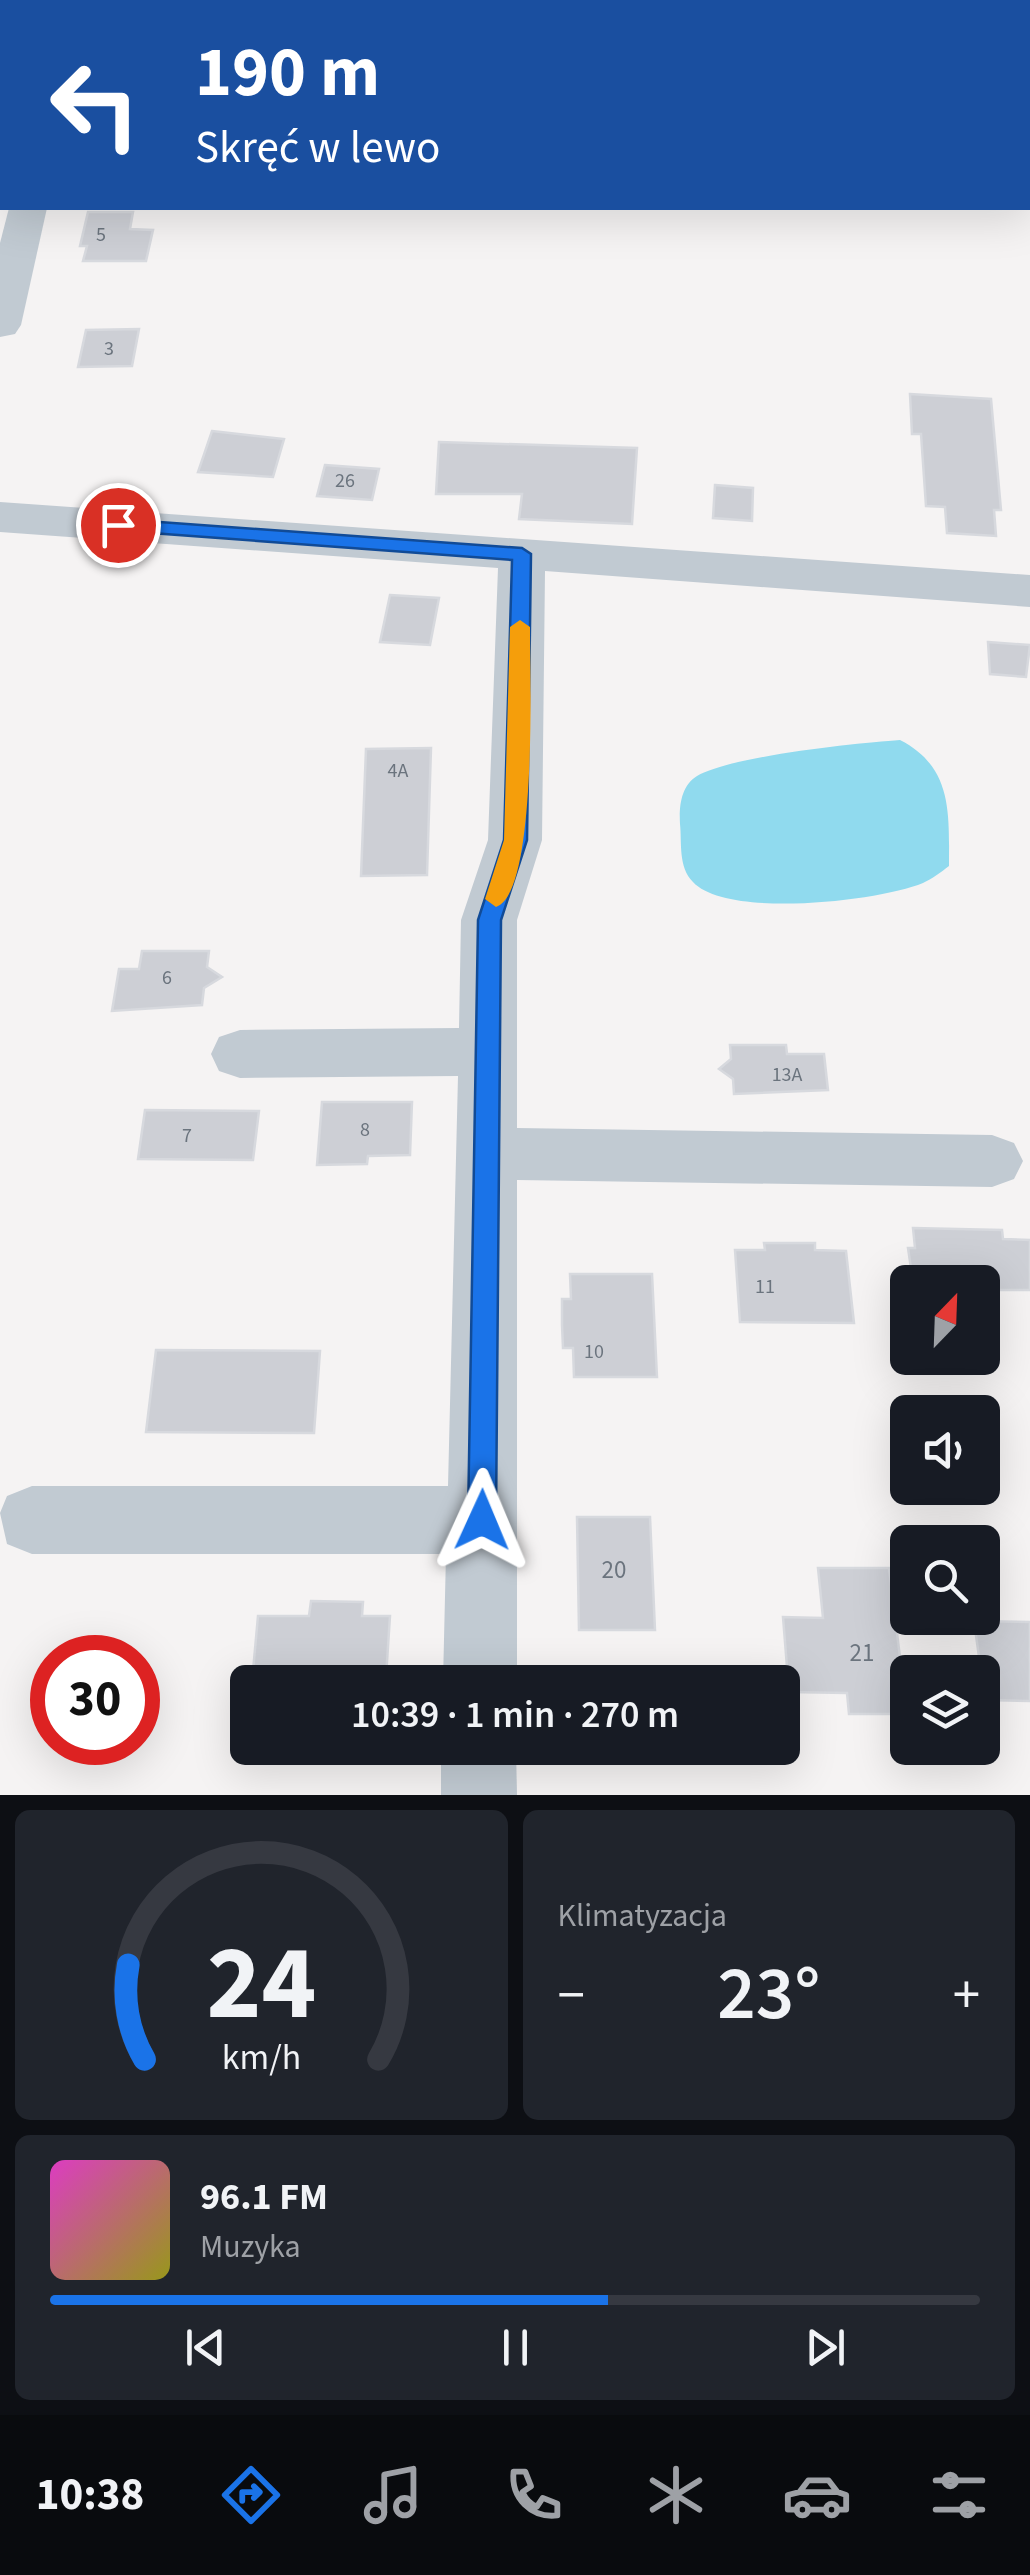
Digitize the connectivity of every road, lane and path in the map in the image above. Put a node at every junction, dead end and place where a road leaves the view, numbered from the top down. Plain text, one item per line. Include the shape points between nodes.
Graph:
1 (28, 210) edge
2 (0, 325) edge
3 (0, 517) edge
4 (522, 554) junction
5 (1030, 591) edge
6 (488, 1052) junction
7 (240, 1054) dead end
8 (486, 1154) junction
9 (992, 1161) dead end
10 (32, 1520) dead end
11 (482, 1520) junction
12 (480, 1665) edge
13 (480, 1765) edge
14 (479, 1795) edge

1 - 2 street
3 - 4 street
4 - 5 street
4 - 6 street via 516,840 490,920
6 - 7 street
6 - 8 street
8 - 9 street
8 - 11 street
10 - 11 street
11 - 12 street
13 - 14 street

